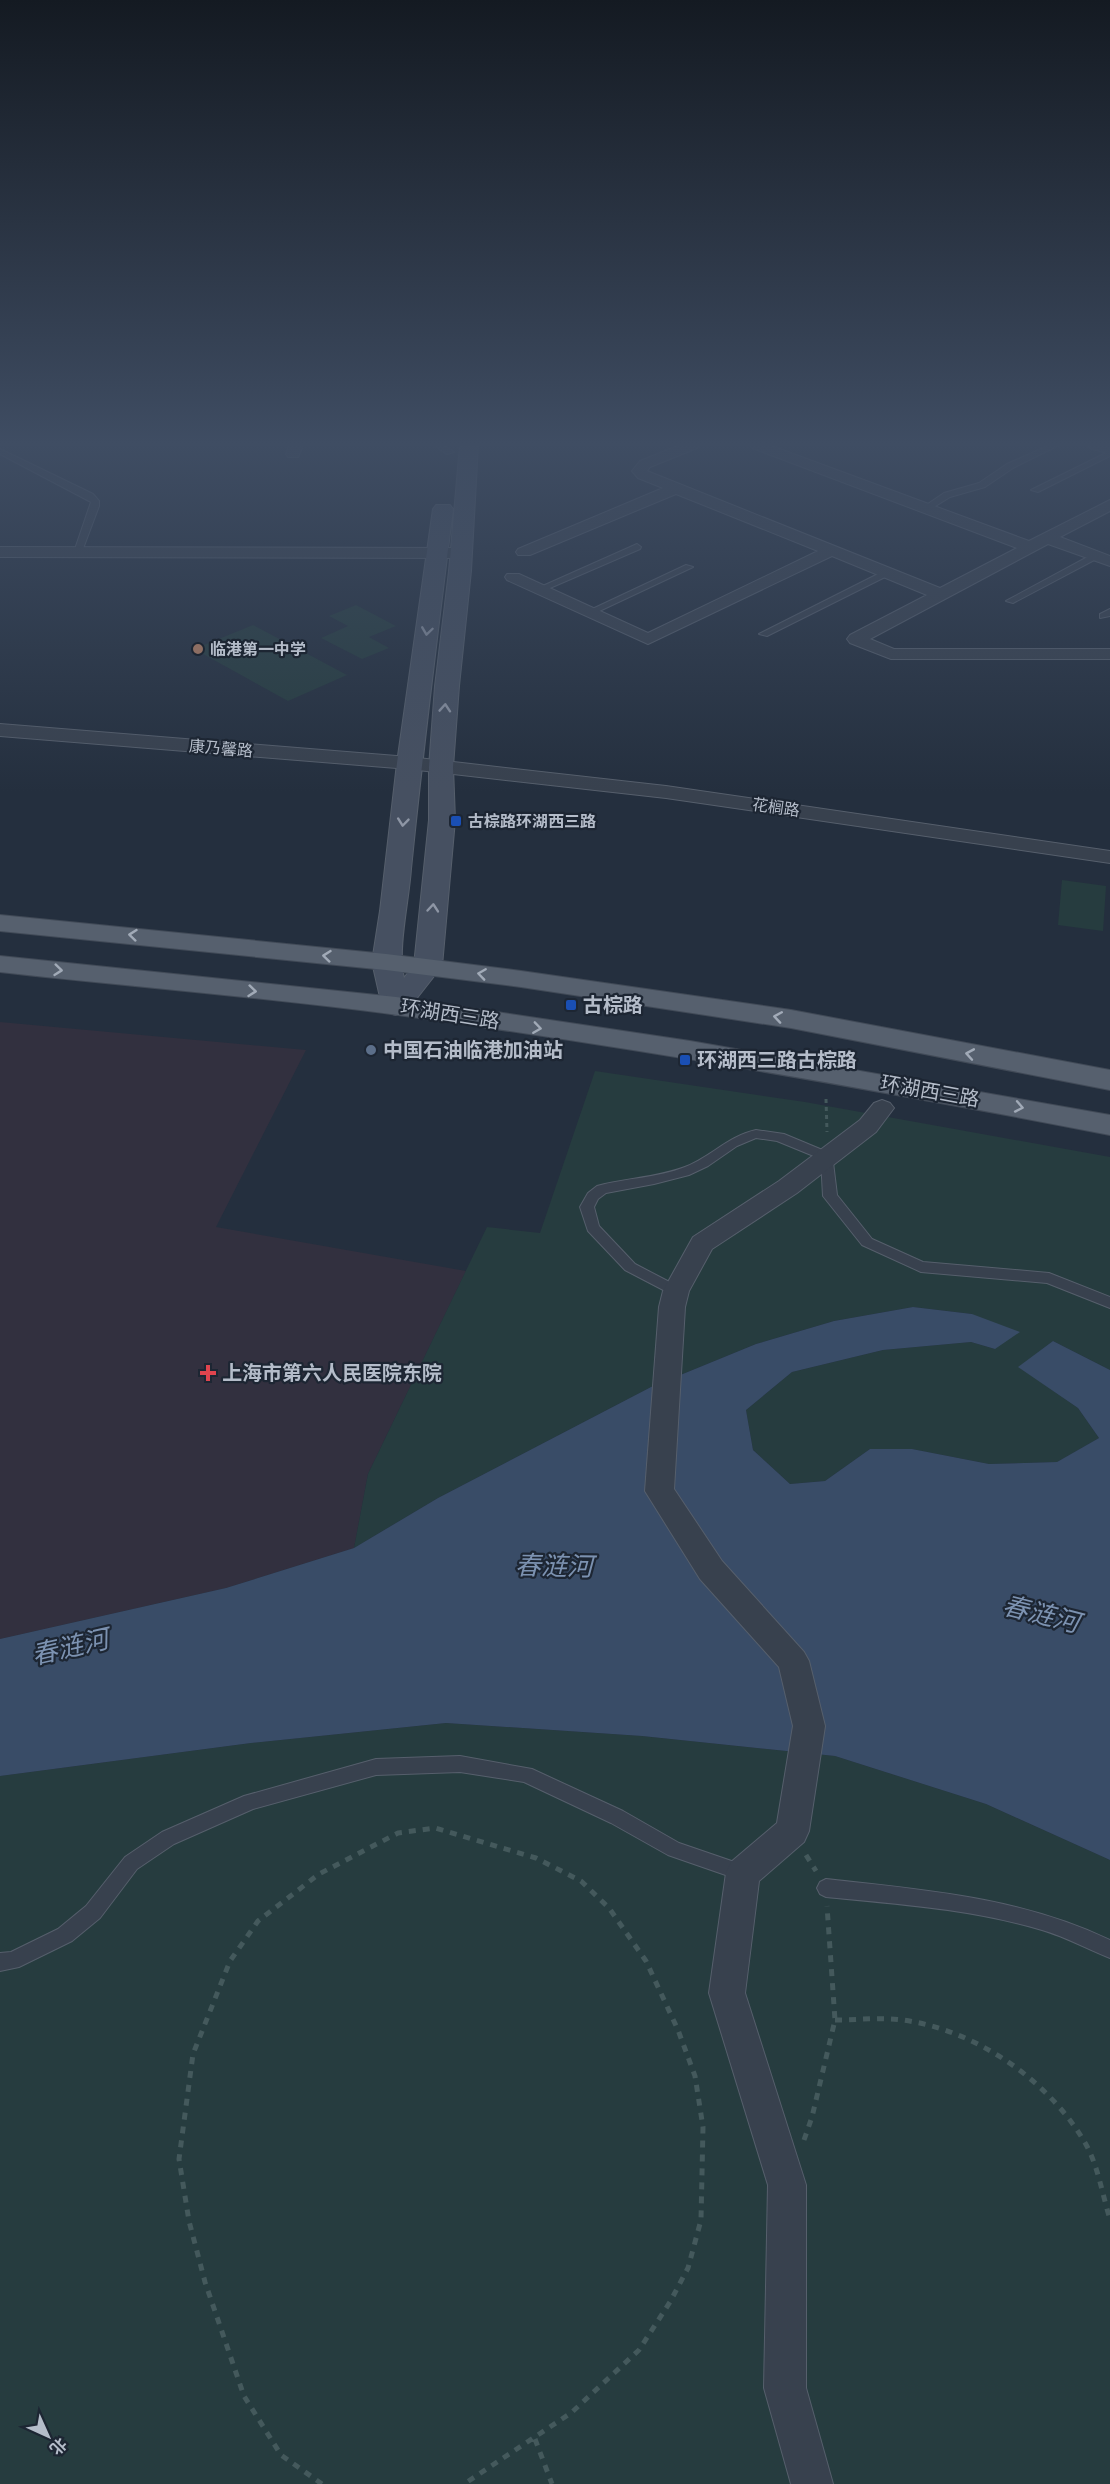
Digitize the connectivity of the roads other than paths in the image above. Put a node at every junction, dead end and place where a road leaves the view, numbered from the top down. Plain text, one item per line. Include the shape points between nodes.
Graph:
1 (437, 561) edge
2 (460, 561) edge
3 (605, 561) edge
4 (810, 561) edge
5 (856, 561) edge
6 (1003, 561) edge
7 (1097, 561) edge
8 (689, 567) dead end
9 (886, 573) junction
10 (513, 577) dead end
11 (540, 589) junction
12 (940, 594) junction
13 (1010, 601) dead end
14 (590, 612) junction
15 (764, 634) dead end
16 (1110, 654) edge
17 (0, 730) edge
18 (409, 764) junction
19 (441, 767) junction
20 (1110, 857) edge
21 (0, 923) edge
22 (386, 962) junction
23 (0, 964) edge
24 (428, 966) junction
25 (396, 1006) junction
26 (1110, 1080) edge
27 (882, 1108) dead end
28 (1110, 1125) edge
29 (827, 1157) junction
30 (674, 1299) junction
31 (1110, 1303) edge
32 (743, 1873) junction
33 (826, 1888) road end
34 (1110, 1949) edge
35 (0, 1962) edge
36 (812, 2484) edge

1 -> 18 street
19 -> 2 street
3 - 11 lane
4 - 14 street via 648,639
5 - 9 street
6 - 12 street
7 - 13 lane
8 - 14 lane
9 - 12 street
9 - 15 lane
10 - 11 street
11 - 14 street
12 - 16 street via 856,639 891,654
17 - 18 street, 康乃馨路
18 - 19 street, 康乃馨路
18 -> 22 street
19 - 20 street, 花榈路 via 666,792
24 -> 19 street via 442,820
22 -> 21 main road
22 - 24 main road
22 - 25 street
23 -> 25 main road, 环湖西三路
24 - 25 street
26 -> 24 main road via 791,1019
25 -> 28 main road, 环湖西三路 via 702,1052
27 - 29 street via 868,1126
29 - 30 street via 702,1243
29 - 30 lane via 770,1133 748,1135 682,1173 602,1190 593,1196 587,1207 593,1228 630,1267
29 - 31 lane via 830,1196 867,1242 921,1267 1049,1278
30 - 32 street via 659,1491 711,1570 793,1661 809,1726 794,1821
32 - 35 lane via 674,1849 617,1817 526,1775 460,1764 376,1767 250,1802 168,1838 131,1863 93,1912 65,1935 12,1961
32 - 36 street via 727,1993 787,2185 785,2388
33 - 34 lane via 1028,1916

